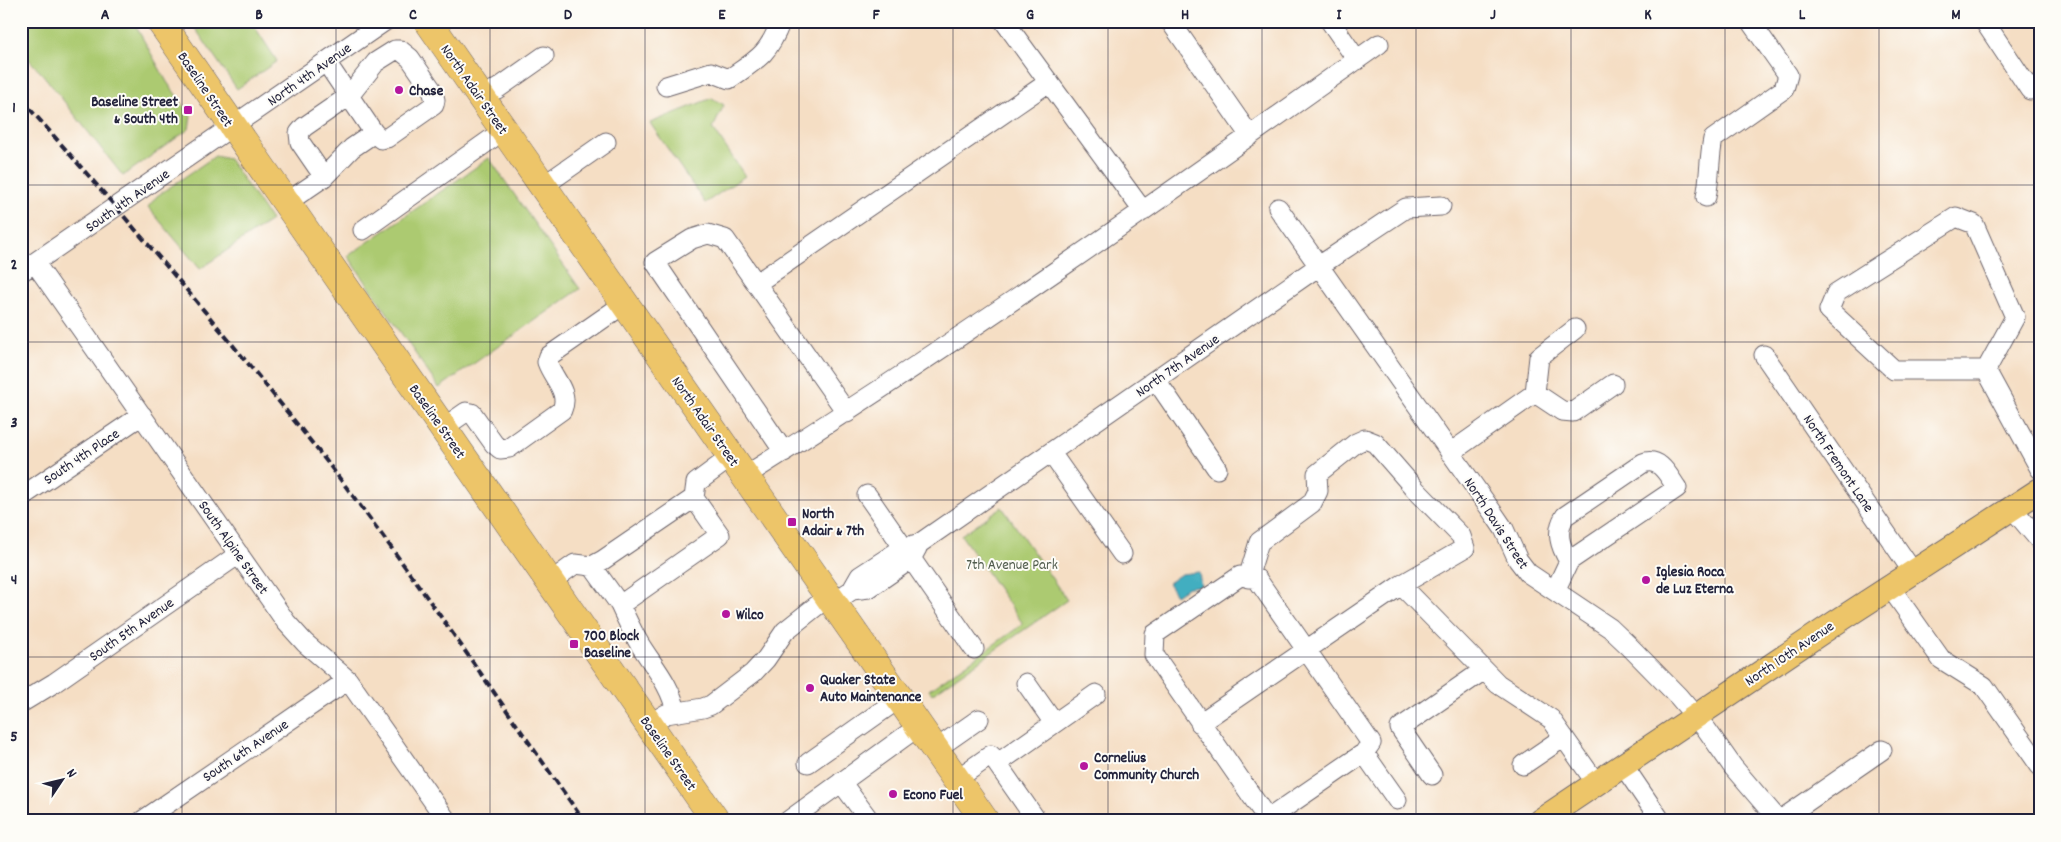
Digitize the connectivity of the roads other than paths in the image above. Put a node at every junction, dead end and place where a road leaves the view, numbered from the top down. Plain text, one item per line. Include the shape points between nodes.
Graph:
1 (160, 21) edge
2 (385, 21) edge
3 (428, 21) edge
4 (781, 21) edge
5 (1004, 21) edge
6 (1170, 21) edge
7 (1330, 21) edge
8 (1750, 21) edge
9 (1984, 21) edge
10 (1379, 44) dead end
11 (544, 56) dead end
12 (1357, 60) junction
13 (326, 62) junction
14 (1049, 82) junction
15 (2040, 83) edge
16 (666, 86) dead end
17 (480, 95) junction
18 (349, 96) junction
19 (232, 127) junction
20 (504, 130) junction
21 (374, 133) junction
22 (1250, 136) junction
23 (606, 142) dead end
24 (324, 177) junction
25 (543, 186) junction
26 (1706, 197) dead end
27 (286, 203) junction
28 (1441, 206) dead end
29 (1278, 208) dead end
30 (1143, 211) junction
31 (362, 230) dead end
32 (1319, 266) junction
33 (28, 267) edge
34 (757, 283) junction
35 (624, 304) junction
36 (1575, 329) dead end
37 (1764, 355) dead end
38 (1986, 370) junction
39 (1156, 380) junction
40 (1613, 384) dead end
41 (1535, 393) junction
42 (847, 413) junction
43 (142, 415) junction
44 (443, 428) junction
45 (784, 452) junction
46 (1051, 453) junction
47 (1450, 453) junction
48 (738, 467) junction
49 (1217, 469) dead end
50 (2040, 469) edge
51 (2040, 490) edge
52 (867, 495) dead end
53 (21, 497) edge
54 (694, 498) junction
55 (2012, 508) junction
56 (2040, 541) edge
57 (911, 550) junction
58 (239, 554) junction
59 (1122, 554) dead end
60 (1569, 561) junction
61 (592, 566) junction
62 (1913, 572) junction
63 (1248, 578) junction
64 (550, 582) junction
65 (1401, 585) junction
66 (1890, 587) junction
67 (1555, 591) junction
68 (838, 596) junction
69 (620, 605) junction
70 (974, 650) dead end
71 (1306, 650) junction
72 (1484, 670) junction
73 (348, 680) junction
74 (1026, 683) dead end
75 (1096, 694) dead end
76 (900, 698) junction
77 (21, 702) edge
78 (676, 712) junction
79 (1696, 716) junction
80 (979, 719) dead end
81 (1054, 723) junction
82 (1200, 723) junction
83 (649, 724) junction
84 (919, 726) junction
85 (1564, 737) junction
86 (936, 749) junction
87 (1882, 750) dead end
88 (1364, 754) junction
89 (808, 763) dead end
90 (998, 763) junction
91 (1523, 765) dead end
92 (1622, 765) junction
93 (2040, 766) edge
94 (1432, 775) dead end
95 (956, 779) junction
96 (841, 782) junction
97 (1596, 783) junction
98 (1397, 800) dead end
99 (1268, 820) edge
100 (142, 821) edge
101 (446, 821) edge
102 (716, 821) edge
103 (788, 821) edge
104 (870, 821) edge
105 (986, 821) edge
106 (1037, 821) edge
107 (1540, 821) edge
108 (1660, 821) edge
109 (1779, 821) edge

1 - 19 highway, Baseline Street
2 - 13 street, North 4th Avenue
3 - 17 highway, North Adair Street
4 - 16 street via 773,42 762,55 729,79 711,72
5 - 14 street
6 - 22 street
7 - 12 street
8 - 26 street via 1788,75 1784,89 1713,139
9 - 15 street via 2030,90
10 - 12 street
11 - 17 street via 497,90
12 - 22 street
13 - 18 street
13 - 19 street, North 4th Avenue
14 - 30 street
14 - 34 street
17 - 20 highway, North Adair Street
18 - 21 street
18 - 21 street via 376,62 395,50 410,58 432,90 435,100 430,110 387,138 381,140
18 - 24 street via 299,133 300,142
19 - 27 highway, Baseline Street
19 - 33 street, South 4th Avenue
20 - 25 highway, North Adair Street
20 - 31 street
21 - 24 street via 352,148
22 - 30 street
23 - 25 street
24 - 27 street
25 - 35 highway, North Adair Street
27 - 44 highway, Baseline Street
28 - 32 street, North 7th Avenue via 1406,208
29 - 32 street, North Davis Street
30 - 42 street
32 - 39 street, North 7th Avenue
32 - 47 street, North Davis Street
33 - 43 street, South Alpine Street
34 - 42 street
34 - 45 street via 725,240 708,234 692,239 655,262
35 - 44 street via 549,356 549,370 564,393 562,410 509,448 500,449 494,444 472,413 466,412
35 - 48 highway, North Adair Street
36 - 41 street via 1539,357
37 - 62 street, North Fremont Lane
38 - 38 street via 1894,370 1829,310 1836,293 1956,217 1974,224 2015,317
38 - 50 street
39 - 46 street, North 7th Avenue
39 - 49 street
40 - 41 street via 1573,412 1562,411
41 - 47 street
42 - 45 street
43 - 53 street, South 4th Place
43 - 58 street, South Alpine Street
44 - 64 highway, Baseline Street
45 - 48 street
46 - 57 street, North 7th Avenue
46 - 59 street
47 - 67 street, North Davis Street via 1504,528 1518,560 1528,573
48 - 54 street via 696,483
48 - 68 highway, North Adair Street
51 - 55 main road, North 10th Avenue
52 - 57 street
54 - 61 street
54 - 69 street via 720,535
55 - 56 street
55 - 62 main road, North 10th Avenue
57 - 68 street, North 7th Avenue via 860,576
57 - 70 street
58 - 73 street, South Alpine Street via 305,644
58 - 77 street, South 5th Avenue via 62,678
60 - 60 street via 1677,488 1662,467 1655,462 1643,463 1565,516 1559,530
60 - 67 street
61 - 64 street via 575,564
61 - 69 street
62 - 66 main road, North 10th Avenue
63 - 65 street via 1259,542 1312,503 1318,490 1317,474 1365,439 1375,443 1461,536 1465,548
63 - 71 street via 1257,580
63 - 82 street via 1240,576 1156,634 1154,656
64 - 83 highway, Baseline Street
65 - 71 street
65 - 72 street
66 - 79 main road, North 10th Avenue
66 - 93 street via 1941,659 1984,686
67 - 79 street, North Davis Street via 1610,628
68 - 76 highway, North Adair Street
68 - 78 street, North 7th Avenue via 785,631 766,659 746,679 711,705
69 - 78 street via 668,688
71 - 82 street
71 - 88 street via 1371,743
72 - 85 street via 1498,684 1551,719
72 - 94 street via 1400,728
73 - 100 street, South 6th Avenue
73 - 101 street, South Alpine Street
74 - 81 street
75 - 81 street
76 - 84 highway, North Adair Street
76 - 89 street
78 - 83 street, North 7th Avenue
79 - 92 main road, North 10th Avenue
79 - 109 street, North Davis Street via 1733,767
80 - 86 street
81 - 90 street
82 - 99 street
83 - 102 highway, Baseline Street
84 - 86 highway, North Adair Street
84 - 96 street
85 - 91 street
85 - 97 street
86 - 95 highway, North Adair Street
87 - 109 street
88 - 98 street
88 - 99 street
90 - 95 street via 991,755
90 - 106 street
92 - 97 main road, North 10th Avenue
92 - 108 street
95 - 105 highway, North Adair Street
96 - 103 street
96 - 104 street
97 - 107 main road, North 10th Avenue

